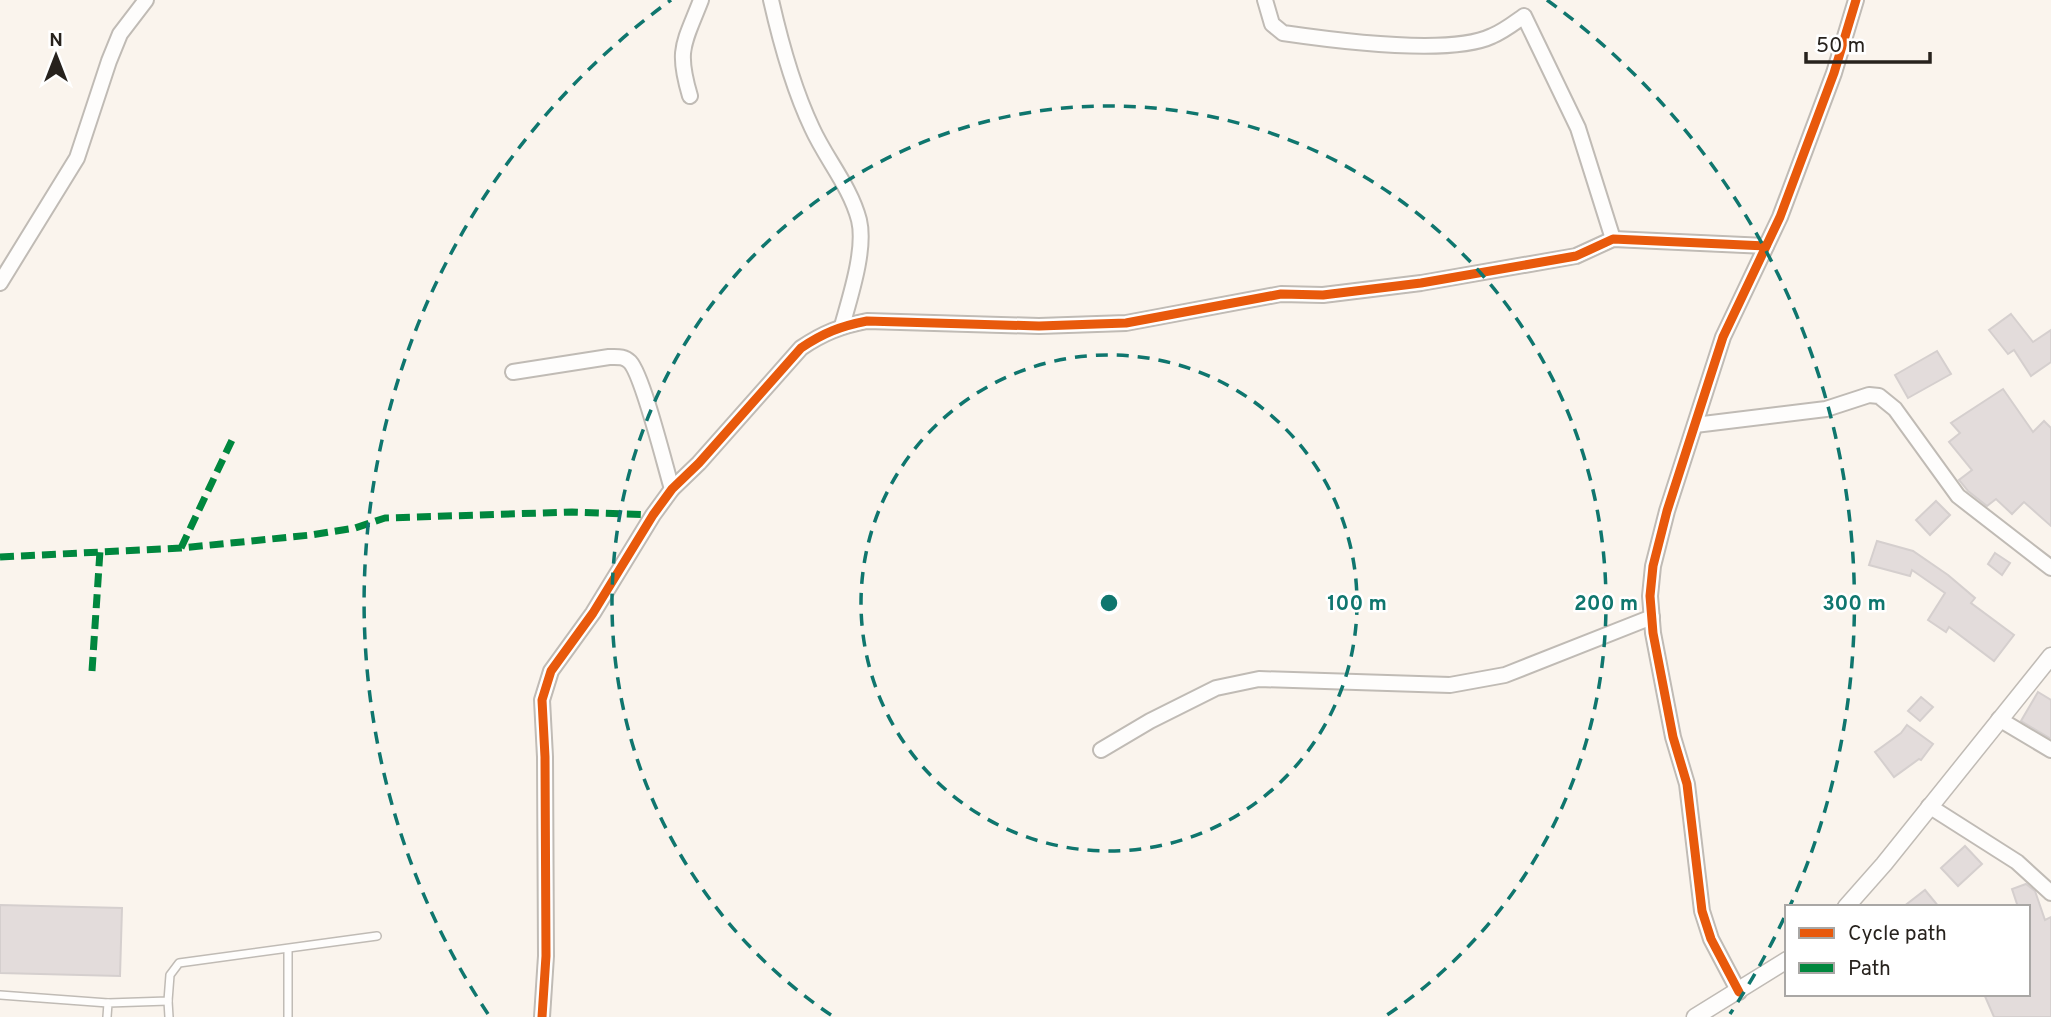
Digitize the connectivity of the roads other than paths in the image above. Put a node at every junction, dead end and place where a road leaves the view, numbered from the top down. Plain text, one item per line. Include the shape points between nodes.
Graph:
1 (146, 0) edge
2 (701, 0) edge
3 (771, 0) edge
4 (1265, 0) edge
5 (1844, 0) edge
6 (1856, 0) edge
7 (1849, 19) junction
8 (690, 96) dead end
9 (1614, 239) junction
10 (1766, 246) junction
11 (0, 283) edge
12 (842, 326) junction
13 (513, 372) dead end
14 (1695, 425) junction
15 (672, 489) junction
16 (2051, 568) edge
17 (1652, 617) junction
18 (2051, 656) edge
19 (1999, 719) junction
20 (1101, 750) dead end
21 (2051, 750) edge
22 (1929, 806) junction
23 (2051, 893) edge
24 (1848, 905) edge
25 (377, 936) dead end
26 (288, 949) junction
27 (1785, 961) edge
28 (1739, 992) junction
29 (0, 995) edge
30 (168, 1001) junction
31 (108, 1003) junction
32 (107, 1017) edge
33 (169, 1017) edge
34 (288, 1017) edge
35 (542, 1017) edge
36 (1695, 1017) edge

1 - 11 street via 116,43 77,158
2 - 8 street via 681,56
3 - 12 street via 782,51 812,129 839,173 859,221 858,266
4 - 9 street via 1272,24 1283,33 1397,44 1466,44 1491,37 1524,16 1578,128
5 - 7 street
6 - 7 street
7 - 10 street via 1834,73
9 - 10 street
9 - 12 street via 1576,256 1550,261 1421,283 1323,295 1281,294 1126,323 1039,326 867,321
10 - 14 street via 1723,337
12 - 15 street via 801,348
13 - 15 street via 610,357 628,360 643,391
14 - 16 street via 1826,409 1879,396 1895,409 1958,496
14 - 17 street via 1653,566
15 - 35 street via 551,671 542,701 546,956
17 - 20 street via 1505,675 1450,685 1259,679 1216,688
17 - 28 street via 1687,784 1702,911 1710,939
18 - 19 street
19 - 21 street
19 - 22 street
22 - 23 street via 2017,862
22 - 24 street
25 - 26 lane
26 - 30 lane via 179,963 170,975
26 - 34 lane
27 - 28 street
28 - 36 street
29 - 31 lane
30 - 31 lane
30 - 33 lane
31 - 32 lane

